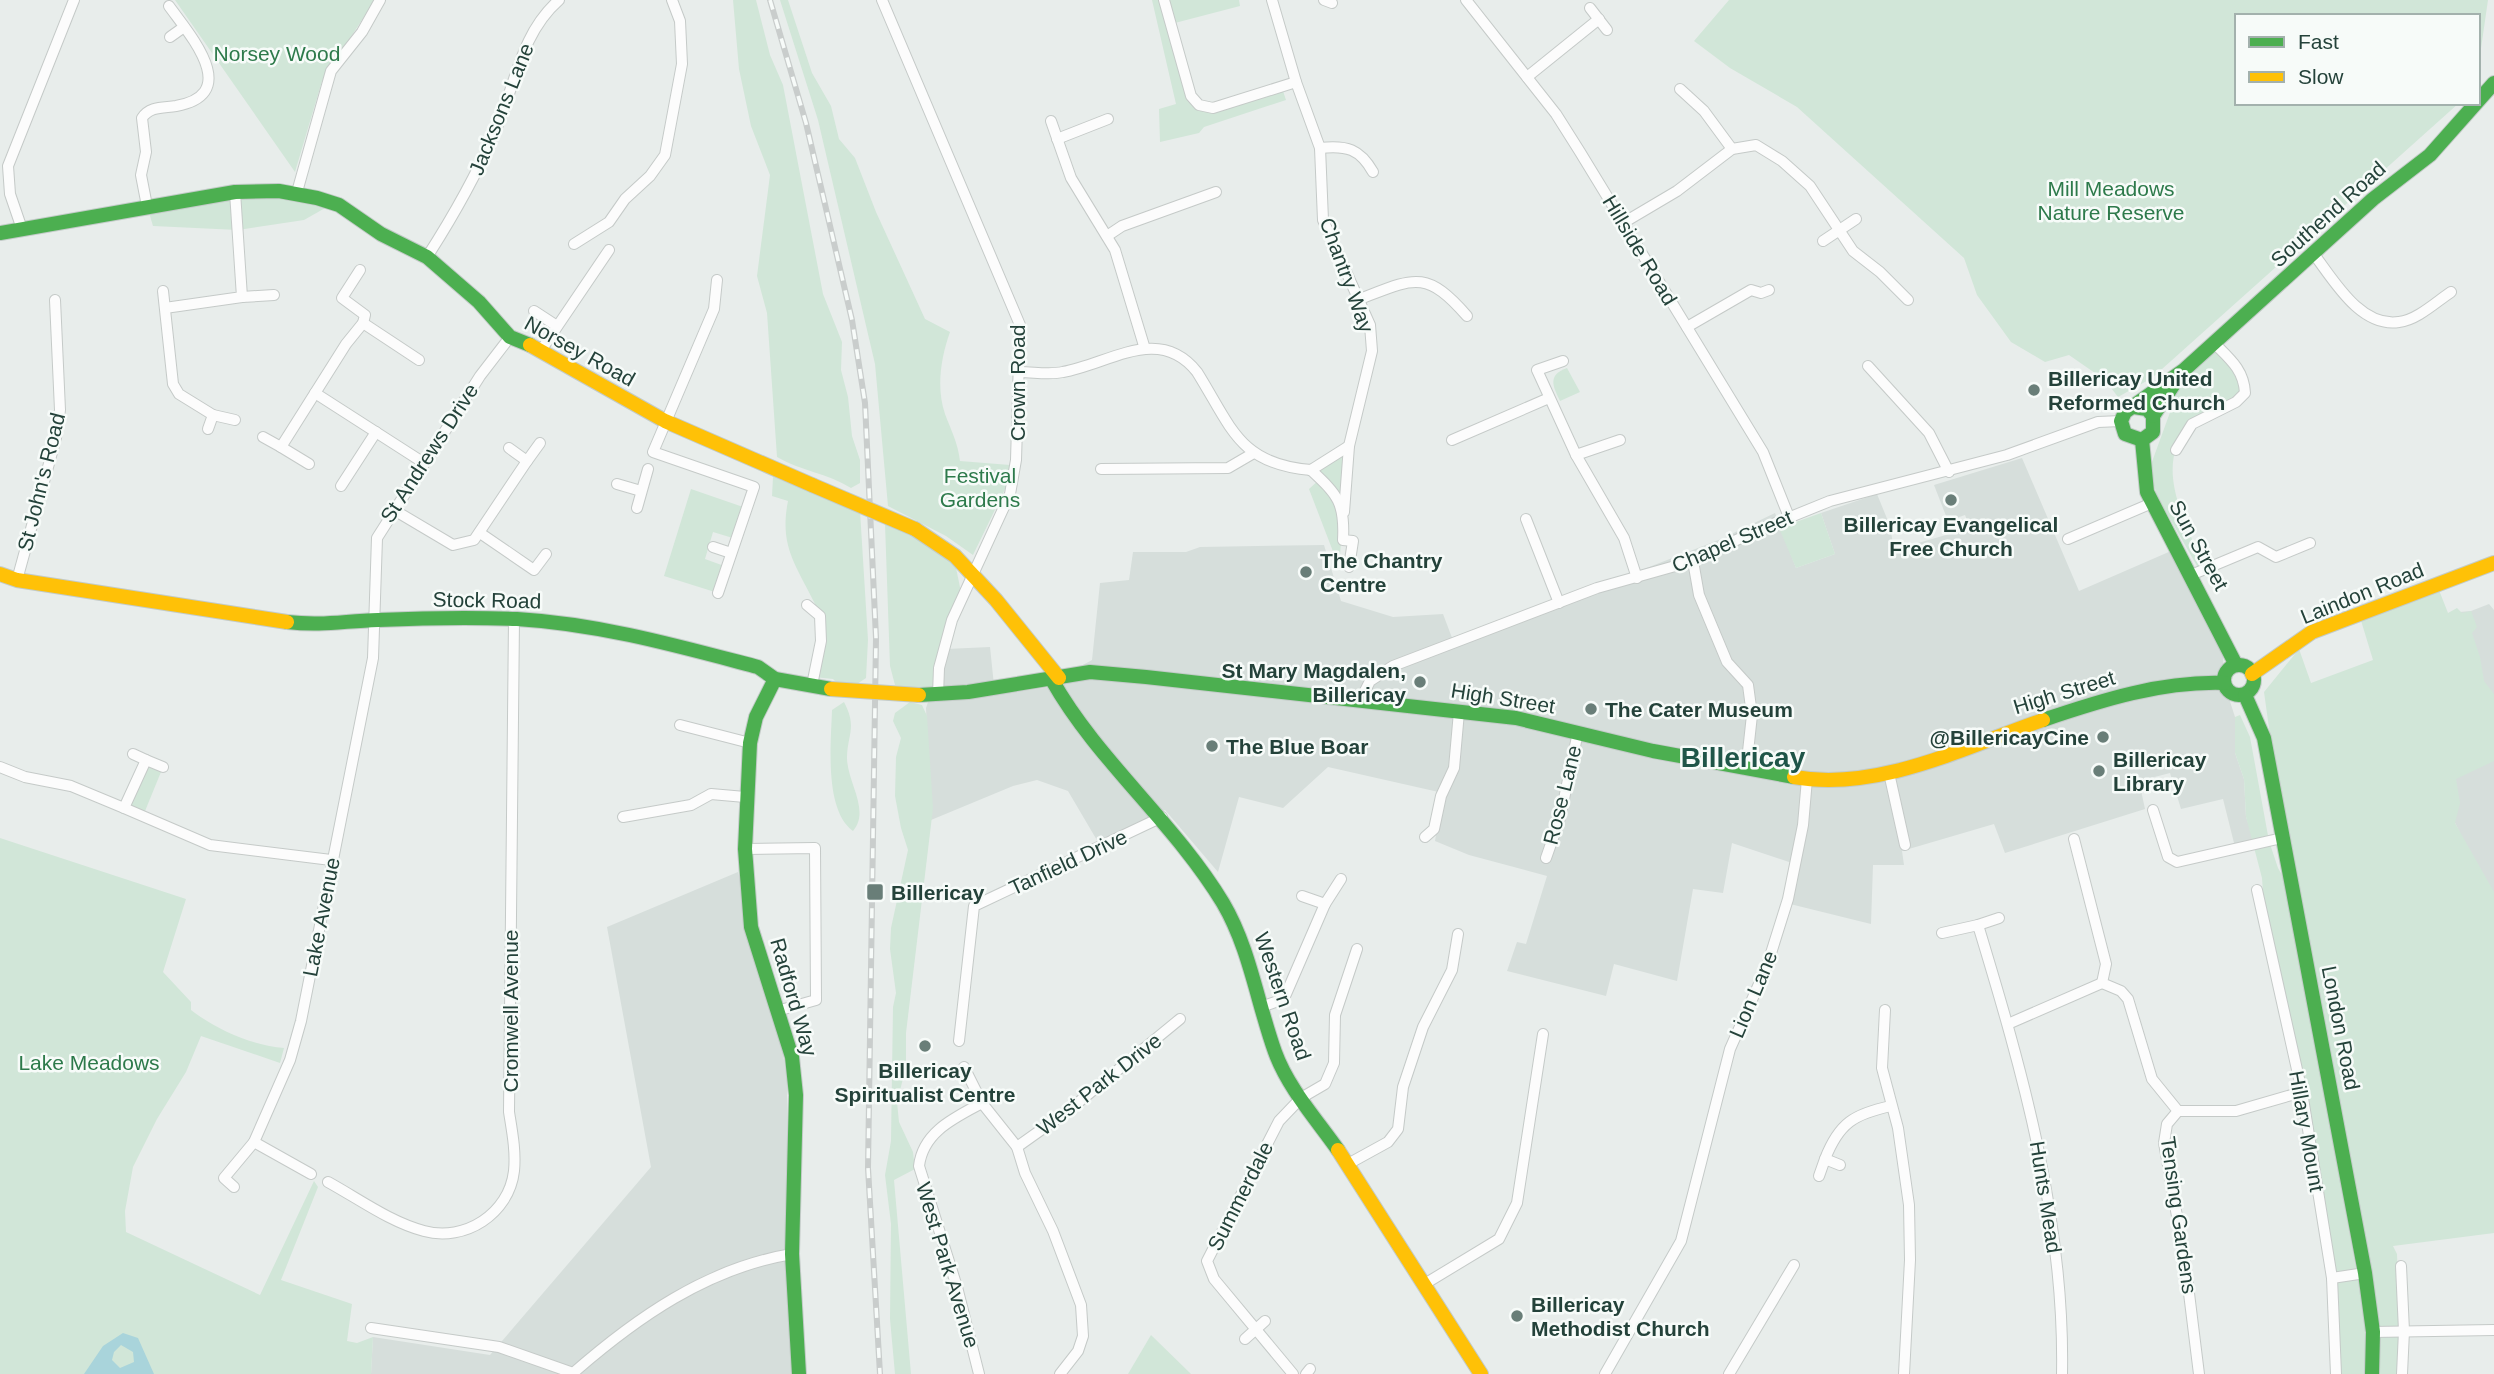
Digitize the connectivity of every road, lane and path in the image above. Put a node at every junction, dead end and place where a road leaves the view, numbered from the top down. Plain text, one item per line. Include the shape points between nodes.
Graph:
1 (74, 0) edge
2 (380, 0) edge
3 (559, 0) edge
4 (672, 0) edge
5 (881, 0) edge
6 (1164, 0) edge
7 (1272, 0) edge
8 (1466, 0) edge
9 (169, 6) dead end
10 (1590, 8) dead end
11 (1599, 19) junction
12 (184, 27) junction
13 (1607, 30) dead end
14 (170, 37) dead end
15 (1527, 77) junction
16 (1296, 82) junction
17 (2494, 83) edge
18 (1680, 89) dead end
19 (2480, 99) edge
20 (2474, 105) edge
21 (1108, 119) dead end
22 (1051, 121) dead end
23 (1057, 139) junction
24 (1321, 148) junction
25 (1732, 149) junction
26 (1373, 172) dead end
27 (235, 192) junction
28 (297, 192) junction
29 (1216, 192) dead end
30 (147, 206) junction
31 (1856, 219) dead end
32 (1623, 223) junction
33 (22, 229) junction
34 (1839, 230) junction
35 (0, 233) edge
36 (1107, 236) junction
37 (1823, 241) dead end
38 (573, 244) dead end
39 (609, 250) dead end
40 (2313, 253) junction
41 (427, 257) junction
42 (360, 270) dead end
43 (717, 280) dead end
44 (1769, 290) dead end
45 (163, 291) dead end
46 (2451, 292) dead end
47 (274, 295) dead end
48 (242, 297) junction
49 (1360, 299) junction
50 (55, 300) dead end
51 (1908, 300) dead end
52 (165, 308) junction
53 (534, 312) dead end
54 (1467, 316) dead end
55 (363, 323) junction
56 (557, 326) junction
57 (1687, 327) junction
58 (510, 337) junction
59 (2214, 343) junction
60 (542, 349) junction
61 (1145, 349) junction
62 (419, 360) dead end
63 (1563, 360) dead end
64 (1868, 366) dead end
65 (2184, 370) junction
66 (1020, 372) junction
67 (315, 393) junction
68 (1549, 398) junction
69 (2134, 407) junction
70 (213, 415) junction
71 (2153, 416) junction
72 (235, 420) dead end
73 (665, 421) junction
74 (2121, 421) junction
75 (208, 429) dead end
76 (376, 432) junction
77 (263, 437) dead end
78 (1452, 440) dead end
79 (1620, 440) dead end
80 (2142, 440) junction
81 (540, 443) dead end
82 (1349, 446) junction
83 (281, 447) junction
84 (509, 448) dead end
85 (2176, 450) dead end
86 (1252, 454) junction
87 (1576, 455) junction
88 (527, 460) junction
89 (651, 460) junction
90 (424, 463) junction
91 (309, 464) dead end
92 (1101, 469) dead end
93 (1311, 470) junction
94 (1949, 472) junction
95 (617, 484) dead end
96 (341, 486) dead end
97 (641, 491) junction
98 (2152, 503) junction
99 (636, 508) dead end
100 (394, 510) junction
101 (1345, 512) junction
102 (1789, 517) junction
103 (1526, 519) dead end
104 (480, 533) junction
105 (2068, 539) dead end
106 (2309, 543) dead end
107 (713, 547) dead end
108 (731, 553) junction
109 (546, 554) dead end
110 (1693, 561) junction
111 (2494, 563) edge
112 (1349, 567) dead end
113 (0, 574) edge
114 (972, 575) junction
115 (2191, 575) junction
116 (1637, 578) junction
117 (17, 580) junction
118 (718, 593) dead end
119 (1559, 603) junction
120 (807, 605) dead end
121 (514, 619) junction
122 (376, 620) junction
123 (2236, 666) junction
124 (2252, 674) junction
125 (775, 679) junction
126 (1056, 679) junction
127 (2224, 683) junction
128 (812, 685) junction
129 (968, 692) joint
130 (938, 695) junction
131 (2245, 695) junction
132 (1362, 699) junction
133 (1459, 712) junction
134 (680, 725) dead end
135 (1578, 732) junction
136 (750, 743) junction
137 (133, 754) dead end
138 (146, 760) junction
139 (0, 766) edge
140 (163, 767) dead end
141 (1746, 770) junction
142 (1889, 773) junction
143 (1807, 779) junction
144 (745, 796) junction
145 (124, 808) junction
146 (2153, 810) dead end
147 (623, 817) dead end
148 (1162, 817) junction
149 (1425, 837) dead end
150 (2282, 838) junction
151 (2074, 839) dead end
152 (1905, 845) dead end
153 (745, 849) junction
154 (1546, 858) dead end
155 (331, 860) junction
156 (1341, 879) dead end
157 (2257, 891) dead end
158 (1302, 896) dead end
159 (1325, 904) junction
160 (1999, 918) dead end
161 (1978, 925) junction
162 (1942, 933) dead end
163 (1458, 934) dead end
164 (1357, 948) dead end
165 (2102, 983) junction
166 (1261, 1007) junction
167 (1885, 1010) dead end
168 (777, 1011) junction
169 (1180, 1019) dead end
170 (2008, 1024) junction
171 (1543, 1034) dead end
172 (958, 1041) dead end
173 (964, 1067) dead end
174 (2302, 1092) junction
175 (1301, 1098) junction
176 (982, 1103) junction
177 (1891, 1106) junction
178 (2178, 1111) junction
179 (254, 1142) junction
180 (1017, 1147) junction
181 (1825, 1159) junction
182 (1348, 1164) junction
183 (1840, 1165) dead end
184 (311, 1174) dead end
185 (1819, 1176) dead end
186 (328, 1182) dead end
187 (234, 1187) dead end
188 (792, 1254) junction
189 (1794, 1265) dead end
190 (2401, 1266) dead end
191 (2365, 1273) junction
192 (2332, 1278) junction
193 (1423, 1285) junction
194 (1265, 1321) dead end
195 (371, 1328) dead end
196 (1256, 1330) junction
197 (2494, 1330) edge
198 (2404, 1331) junction
199 (2373, 1332) junction
200 (1245, 1339) dead end
201 (572, 1374) edge
202 (799, 1374) edge
203 (979, 1374) edge
204 (1060, 1374) edge
205 (1293, 1374) edge
206 (1481, 1374) edge
207 (1605, 1374) edge
208 (1729, 1374) edge
209 (1904, 1374) edge
210 (2062, 1374) edge
211 (2199, 1374) edge
212 (2336, 1374) edge
213 (2372, 1374) edge
214 (2402, 1374) edge

1 - 33 street via 8,166 10,194
2 - 28 street via 366,35 335,65 326,83
3 - 41 street, Jacksons Lane via 531,34 495,132 454,217
4 - 38 street via 680,21 682,64 665,155 609,222
5 - 66 street, Crown Road via 1019,318
6 - 16 street via 1191,96 1199,105 1213,108
7 - 16 street, Chantry Way
8 - 15 street, Hillside Road
9 - 12 street
10 - 11 street
11 - 13 street
11 - 15 street
12 - 14 street
12 - 30 street via 206,60 210,76 206,89 193,100 151,109 144,115 146,152 141,175
15 - 32 street, Hillside Road via 1556,114
16 - 24 street, Chantry Way
17 - 19 main road, Southend Road
18 - 25 street via 1704,111
20 - 40 main road, Southend Road via 2430,155
21 - 23 street
22 - 23 street
23 - 36 street via 1070,178
24 - 26 street via 1355,149
24 - 49 street, Chantry Way via 1323,220
25 - 32 street via 1677,191
25 - 34 street via 1756,145 1772,153 1810,186
27 - 28 main road, Norsey Road
27 - 30 main road, Norsey Road
27 - 48 street
28 - 41 main road, Norsey Road via 339,205
29 - 36 street via 1122,226
30 - 33 main road, Norsey Road
31 - 34 street
32 - 57 street, Hillside Road
33 - 35 main road, Norsey Road
34 - 37 street
34 - 51 street via 1853,251
36 - 61 street
39 - 56 street
40 - 46 street via 2373,320 2399,322
40 - 59 main road, Southend Road
41 - 58 main road, Norsey Road via 479,302
42 - 55 street via 342,299 365,315
43 - 73 street via 714,309
44 - 57 street via 1751,290
45 - 52 street
47 - 48 street
48 - 52 street
49 - 54 street via 1395,286 1427,282
49 - 82 street, Chantry Way via 1370,325 1372,351
50 - 117 street, St John's Road via 60,410
52 - 70 street via 173,384 179,394
53 - 56 street
55 - 62 street
55 - 67 street
56 - 60 street
57 - 102 street, Hillside Road via 1763,452
58 - 60 main road, Norsey Road
58 - 90 street, St Andrews Drive
59 - 65 main road, Southend Road
59 - 85 street via 2238,367 2245,393 2192,424
60 - 73 main road, Norsey Road
61 - 66 street via 1061,373
61 - 86 street via 1187,360
63 - 68 street via 1537,370
64 - 94 street via 1929,433
65 - 69 main road, Southend Road
65 - 71 main road, Southend Road
66 - 114 street, Crown Road via 1010,494
67 - 76 street
67 - 83 street
68 - 78 street
68 - 87 street
69 - 71 main road via 2147,409
69 - 74 main road
70 - 72 street
70 - 75 street
71 - 80 main road via 2153,432
73 - 89 street
73 - 114 main road, Norsey Road, bridge via 915,529 955,556
74 - 80 main road via 2125,434
74 - 94 street, Chapel Street via 2090,424
76 - 90 street
76 - 96 street
77 - 83 street
79 - 87 street
80 - 98 main road, Sun Street via 2143,478
81 - 88 street
82 - 93 street
82 - 101 street, Chantry Way
83 - 91 street
84 - 88 street
86 - 92 street via 1228,468
86 - 93 street via 1285,468
87 - 116 street via 1615,519
88 - 104 street
89 - 97 street
89 - 108 street via 754,487
90 - 100 street, St Andrews Drive
93 - 101 street via 1330,487
94 - 102 street, Chapel Street via 1875,488
95 - 97 street
97 - 99 street
98 - 105 street
98 - 115 main road, Sun Street
100 - 104 street via 453,545 465,544
100 - 122 street, St Andrews Drive via 379,530 375,548
101 - 112 street via 1343,540 1353,541
102 - 110 street, Chapel Street
103 - 119 street
104 - 109 street via 534,570
106 - 115 street via 2276,557 2258,547
107 - 108 street
108 - 118 street
110 - 116 street, Chapel Street
110 - 141 street via 1693,576 1727,662 1745,681 1752,715
111 - 124 main road, Laindon Road via 2312,632
113 - 117 main road, Stock Road
114 - 126 main road, Norsey Road
114 - 130 street, Crown Road via 949,632 939,668
115 - 123 main road, Sun Street
116 - 119 street, Chapel Street
117 - 122 main road, Stock Road via 286,622 323,626
119 - 132 street, Chapel Street via 1394,666 1370,681
120 - 128 street via 820,616 821,641
121 - 122 main road, Stock Road
121 - 125 main road, Stock Road via 620,631 747,664
121 - 186 street, Cromwell Avenue via 509,1112 515,1153 511,1186 492,1215 469,1229 445,1234 397,1221
122 - 155 street, Lake Avenue via 373,658
123 - 124 main road via 2246,667
123 - 127 main road via 2226,673
124 - 131 main road via 2254,683
125 - 128 main road, Stock Road
125 - 136 main road, Radford Way via 756,716
126 - 129 main road, High Street
126 - 132 main road, High Street via 1090,672
126 - 148 main road, Western Road via 1084,730
127 - 131 main road via 2232,694
127 - 142 main road, High Street via 2184,682 2094,704
128 - 130 main road, Stock Road, bridge
129 - 130 main road, Stock Road
131 - 150 main road, London Road via 2264,738
132 - 133 main road, High Street
133 - 135 main road, High Street via 1517,718
133 - 149 street via 1454,768 1441,796 1434,829
134 - 136 street
135 - 141 main road, High Street
135 - 154 street, Rose Lane via 1560,818
136 - 144 main road, Radford Way
137 - 138 street
138 - 140 street
138 - 145 street
139 - 145 street via 25,777 71,786
141 - 143 main road, High Street
142 - 143 main road, High Street
142 - 152 street
143 - 207 street, Lion Lane via 1788,900 1767,966 1730,1049 1681,1241
144 - 147 street via 711,794 680,808
144 - 153 main road, Radford Way
145 - 155 street via 210,845
146 - 150 street via 2168,857 2177,862
148 - 166 main road, Western Road via 1240,934
148 - 172 street, Tanfield Drive via 974,906
150 - 191 main road, London Road
151 - 165 street via 2106,964
153 - 168 main road, Radford Way via 751,927
153 - 168 street via 815,848 816,1000
155 - 179 street, Lake Avenue via 296,1041
156 - 159 street
157 - 174 street, Hillary Mount
158 - 159 street
159 - 166 street via 1286,994
160 - 161 street
161 - 162 street
161 - 170 street, Hunts Mead
163 - 182 street via 1457,972 1423,1027 1403,1087 1398,1129 1388,1142
164 - 175 street via 1335,1015 1334,1063 1325,1084
165 - 170 street
165 - 178 street, Tensing Gardens via 2128,999 2152,1079
166 - 175 main road, Western Road via 1276,1055
167 - 177 street via 1882,1068
168 - 188 main road, Radford Way via 792,1057 796,1095
169 - 180 street, West Park Drive
170 - 210 street, Hunts Mead via 2038,1141 2063,1332
171 - 193 street via 1517,1203 1510,1222 1499,1239
173 - 176 street
174 - 178 street via 2236,1111
174 - 192 street, Hillary Mount
175 - 182 main road, Western Road
175 - 196 street, Summerdale via 1279,1121 1207,1261 1214,1279
176 - 180 street
176 - 203 street, West Park Avenue via 947,1121 920,1152 919,1166
177 - 181 street via 1864,1112 1847,1123
177 - 209 street via 1909,1205
178 - 211 street, Tensing Gardens via 2164,1134
179 - 184 street
179 - 187 street, Lake Avenue via 220,1174
180 - 204 street via 1083,1314 1078,1351
181 - 183 street
181 - 185 street
182 - 193 main road, Western Road
188 - 201 street via 697,1284 635,1323
188 - 202 main road, Radford Way
189 - 208 street
190 - 198 street
191 - 192 street
191 - 199 main road, London Road
192 - 212 street, Hillary Mount
193 - 206 main road, Western Road
194 - 196 street
195 - 201 street via 499,1347
196 - 200 street
196 - 205 street, Summerdale
197 - 198 street
198 - 199 street
198 - 214 street
199 - 213 main road, London Road

